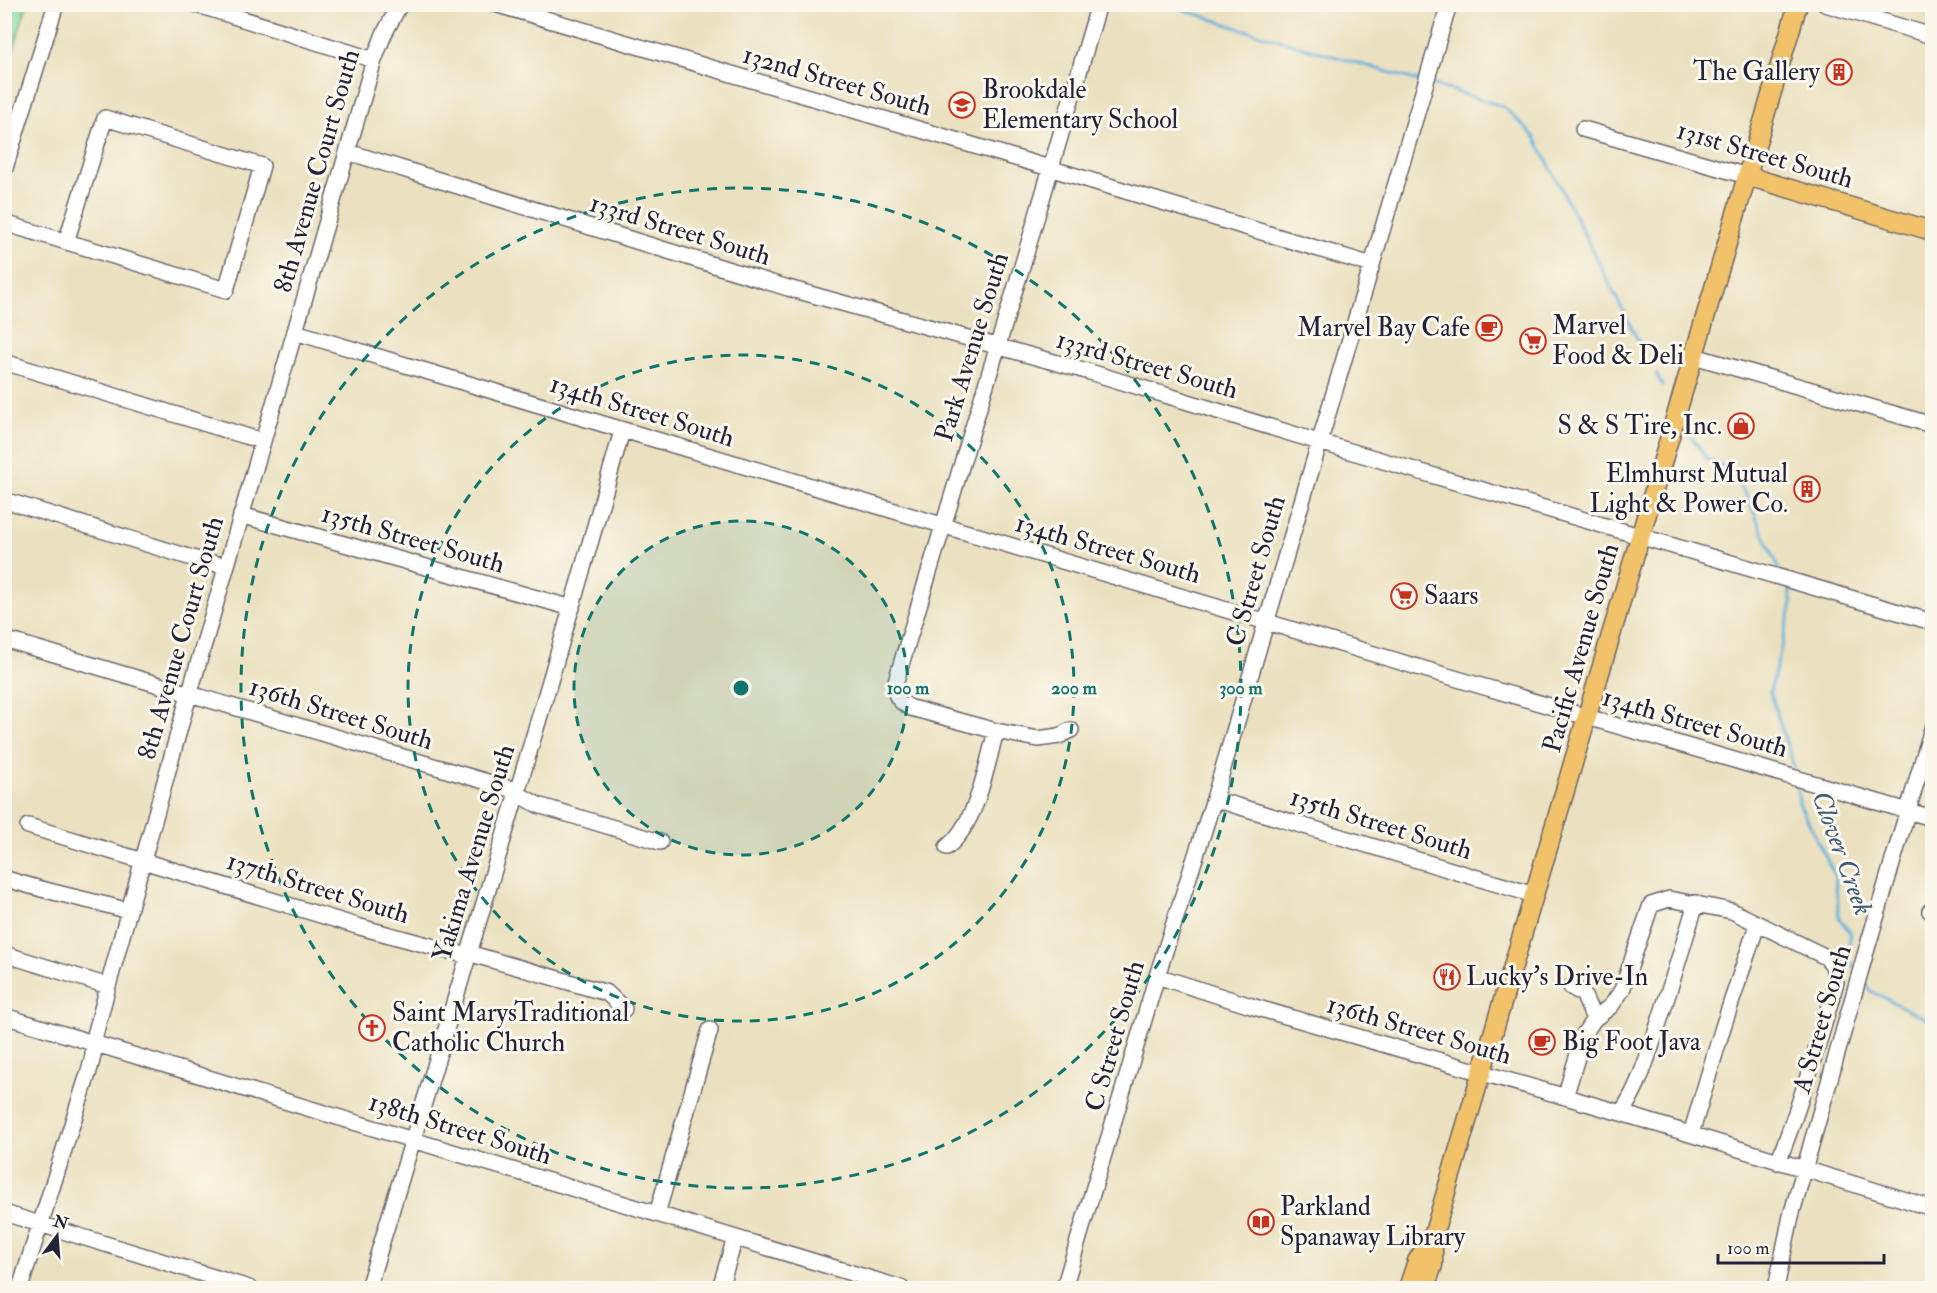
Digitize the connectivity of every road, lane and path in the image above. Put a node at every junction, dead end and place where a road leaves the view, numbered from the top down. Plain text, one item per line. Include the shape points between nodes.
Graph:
1 (56, 4) edge
2 (195, 4) edge
3 (400, 4) edge
4 (495, 4) edge
5 (1099, 4) edge
6 (1798, 4) edge
7 (1824, 4) edge
8 (1444, 6) edge
9 (1932, 36) edge
10 (374, 60) junction
11 (1583, 129) dead end
12 (348, 152) junction
13 (1050, 169) junction
14 (4, 171) edge
15 (1747, 176) junction
16 (4, 223) edge
17 (1932, 231) edge
18 (66, 242) junction
19 (1372, 266) junction
20 (295, 332) junction
21 (998, 348) junction
22 (1694, 356) junction
23 (4, 362) edge
24 (1932, 425) edge
25 (622, 431) junction
26 (262, 441) junction
27 (1319, 442) junction
28 (4, 500) edge
29 (241, 515) junction
30 (944, 525) junction
31 (1641, 536) junction
32 (225, 566) junction
33 (572, 608) junction
34 (1267, 620) junction
35 (1932, 622) edge
36 (4, 639) edge
37 (190, 694) junction
38 (1587, 716) junction
39 (1932, 729) edge
40 (1071, 730) dead end
41 (996, 732) junction
42 (518, 791) junction
43 (1214, 800) junction
44 (1908, 810) junction
45 (1932, 818) edge
46 (28, 826) dead end
47 (660, 842) dead end
48 (946, 847) dead end
49 (143, 860) junction
50 (4, 878) edge
51 (1534, 895) junction
52 (1696, 903) junction
53 (129, 911) junction
54 (1757, 925) junction
55 (4, 954) edge
56 (468, 956) junction
57 (1158, 976) junction
58 (108, 986) junction
59 (1571, 987) dead end
60 (624, 1009) dead end
61 (4, 1016) edge
62 (1593, 1019) junction
63 (711, 1030) dead end
64 (93, 1043) junction
65 (1482, 1073) junction
66 (1564, 1097) junction
67 (1621, 1113) junction
68 (1691, 1134) junction
69 (413, 1140) junction
70 (1778, 1162) junction
71 (1805, 1168) junction
72 (1932, 1209) edge
73 (4, 1213) edge
74 (657, 1214) junction
75 (40, 1224) junction
76 (1433, 1236) junction
77 (735, 1238) junction
78 (20, 1288) edge
79 (249, 1288) edge
80 (368, 1288) edge
81 (720, 1288) edge
82 (901, 1288) edge
83 (1064, 1288) edge
84 (1408, 1288) edge
85 (1425, 1288) edge
86 (1776, 1288) edge

1 - 14 street
2 - 10 street
3 - 10 street, 8th Avenue Court South
4 - 13 street, 132nd Street South
5 - 13 street, Park Avenue South
6 - 15 main road, Pacific Avenue South
7 - 9 street
8 - 19 street, C Street South
10 - 12 street, 8th Avenue Court South
11 - 15 street, 131st Street South
12 - 20 street, 8th Avenue Court South
12 - 21 street, 133rd Street South via 678,255
13 - 19 street, 132nd Street South
13 - 21 street, Park Avenue South
15 - 17 main road, 131st Street South
15 - 22 main road, Pacific Avenue South
16 - 18 street
18 - 18 street via 105,118 262,166 226,290
19 - 27 street, C Street South
20 - 25 street, 134th Street South
20 - 26 street, 8th Avenue Court South
21 - 27 street, 133rd Street South
21 - 30 street, Park Avenue South
22 - 24 street
22 - 31 main road, Pacific Avenue South
23 - 26 street
25 - 30 street, 134th Street South
25 - 33 street, Yakima Avenue South
26 - 29 street, 8th Avenue Court South
27 - 31 street, 133rd Street South
27 - 34 street, C Street South
28 - 32 street
29 - 32 street, 8th Avenue Court South
29 - 33 street, 135th Street South
30 - 34 street, 134th Street South
30 - 41 street, Park Avenue South via 896,681 896,696 917,711
31 - 35 street, 133rd Street South
31 - 38 main road, Pacific Avenue South
32 - 37 street, 8th Avenue Court South
33 - 42 street, Yakima Avenue South
34 - 38 street, 134th Street South
34 - 43 street, C Street South
36 - 37 street, 136th Street South
37 - 42 street, 136th Street South
37 - 49 street, 8th Avenue Court South
38 - 44 street, 134th Street South
38 - 51 main road, Pacific Avenue South
39 - 44 street, A Street South
40 - 41 street via 1038,739
41 - 48 street via 968,820 956,840
42 - 47 street, 136th Street South via 538,805
42 - 56 street, Yakima Avenue South
43 - 51 street, 135th Street South
43 - 57 street, C Street South
44 - 45 street, 134th Street South
44 - 71 street, A Street South
46 - 49 street, 137th Street South
49 - 53 street, 8th Avenue Court South
49 - 56 street, 137th Street South
50 - 53 street
51 - 65 main road, Pacific Avenue South
52 - 54 street via 1732,911
52 - 62 street via 1669,899 1652,905 1622,990 1611,1006
52 - 67 street via 1642,1076
53 - 58 street, 8th Avenue Court South
54 - 68 street
54 - 70 street via 1826,957 1835,971 1836,982 1816,1054
55 - 58 street
56 - 60 street, 137th Street South via 475,954 607,993
56 - 69 street, Yakima Avenue South
57 - 65 street, 136th Street South
57 - 83 street, C Street South
58 - 64 street, 8th Avenue Court South
59 - 62 street via 1583,994
61 - 64 street, 138th Street South
62 - 66 street via 1584,1034
63 - 74 street
64 - 69 street, 138th Street South
64 - 75 street, 8th Avenue Court South via 89,1071
65 - 66 street, 136th Street South
65 - 76 main road, Pacific Avenue South
66 - 67 street, 136th Street South
67 - 68 street, 136th Street South
68 - 70 street, 136th Street South
69 - 74 street, 138th Street South
69 - 80 street, Yakima Avenue South
70 - 71 street, 136th Street South
71 - 72 street, 136th Street South
71 - 86 street, A Street South
73 - 75 street
74 - 77 street, 138th Street South
75 - 78 street, 8th Avenue Court South
75 - 79 street
76 - 84 main road, Pacific Avenue South via 1417,1261
76 - 85 main road, Pacific Avenue South via 1433,1265
77 - 81 street
77 - 82 street, 138th Street South

